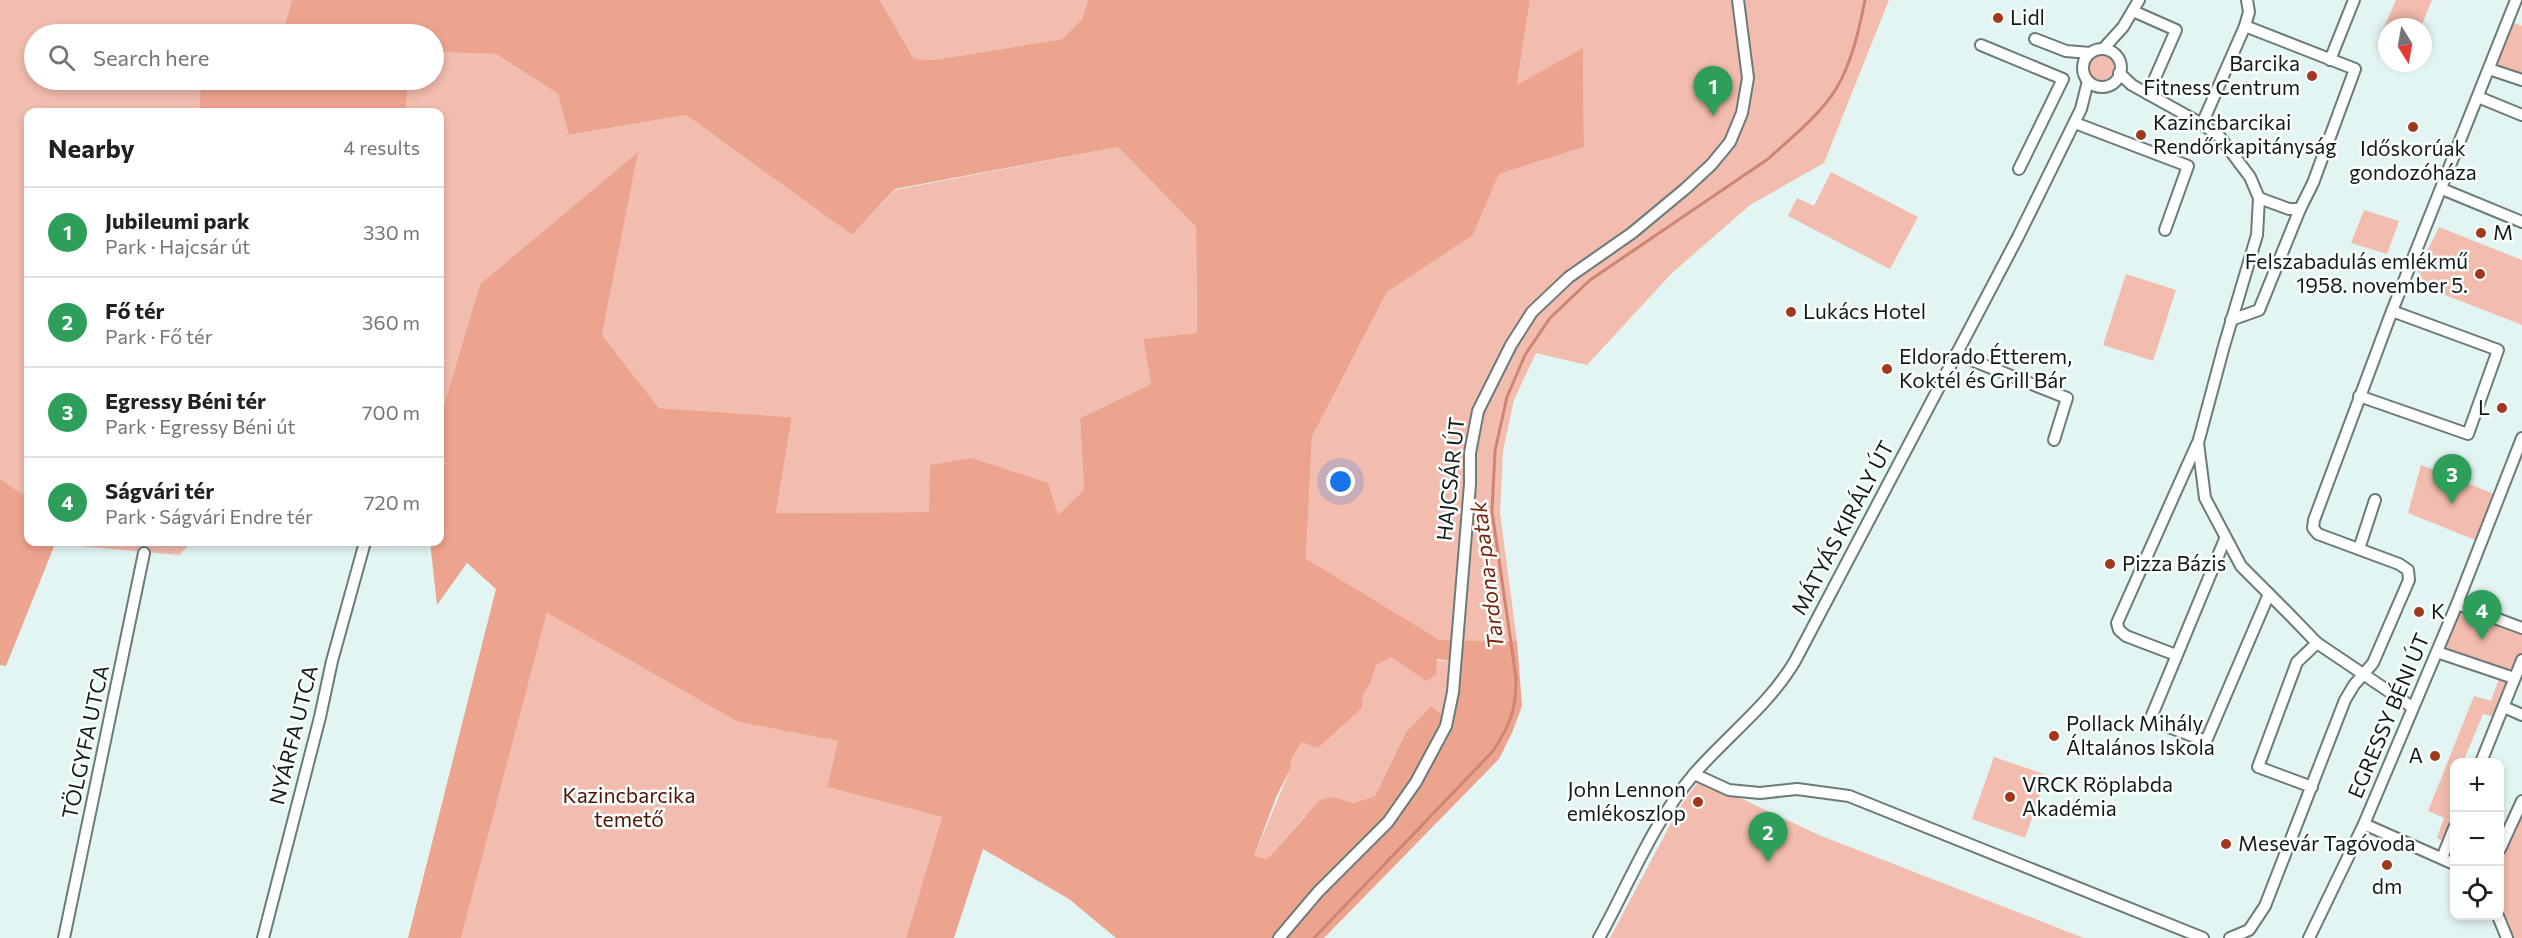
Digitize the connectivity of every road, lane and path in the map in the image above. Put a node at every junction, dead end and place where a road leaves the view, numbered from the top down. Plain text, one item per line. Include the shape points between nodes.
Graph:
1 (1738, 0) edge
2 (2139, 0) edge
3 (2247, 0) edge
4 (2354, 0) edge
5 (2516, 0) edge
6 (2133, 11) junction
7 (2245, 26) junction
8 (2035, 39) dead end
9 (1981, 45) dead end
10 (2066, 51) junction
11 (2090, 53) junction
12 (2111, 53) junction
13 (2330, 60) junction
14 (2083, 68) junction
15 (2489, 69) junction
16 (2522, 80) edge
17 (2088, 81) junction
18 (2110, 82) junction
19 (2148, 94) junction
20 (2478, 97) junction
21 (2081, 109) junction
22 (2522, 115) edge
23 (2075, 123) junction
24 (2202, 124) junction
25 (2019, 169) dead end
26 (2442, 189) junction
27 (2259, 198) junction
28 (2300, 209) junction
29 (2522, 222) edge
30 (2165, 230) dead end
31 (2392, 311) junction
32 (2231, 320) junction
33 (1956, 354) junction
34 (2359, 396) junction
35 (2522, 438) edge
36 (2054, 440) dead end
37 (2198, 443) junction
38 (2375, 500) dead end
39 (2225, 539) junction
40 (364, 546) edge
41 (2359, 549) junction
42 (144, 553) dead end
43 (2270, 594) junction
44 (2457, 603) junction
45 (2522, 628) edge
46 (2317, 643) junction
47 (2437, 652) junction
48 (2176, 655) junction
49 (2522, 660) edge
50 (2363, 675) junction
51 (2514, 678) junction
52 (2412, 707) junction
53 (2504, 707) junction
54 (2522, 715) edge
55 (2483, 758) edge
56 (1694, 774) junction
57 (2312, 787) junction
58 (2522, 801) edge
59 (2364, 824) junction
60 (2450, 838) edge
61 (2504, 839) edge
62 (2442, 858) junction
63 (2450, 862) edge
64 (2500, 920) edge
65 (1604, 936) edge
66 (64, 938) edge
67 (263, 938) edge
68 (1279, 938) edge
69 (2203, 938) edge
70 (2230, 938) edge
71 (2309, 938) edge
72 (2506, 938) edge

1 - 68 street, HAJCSÁR ÚT via 1748,78 1742,113 1730,142 1685,189 1632,233 1569,277 1533,312 1511,345 1478,411 1470,453 1454,692 1446,726 1389,822 1318,891
2 - 6 street
3 - 7 street
4 - 13 street
5 - 15 street
6 - 12 street
6 - 19 street via 2176,30
7 - 13 street
7 - 24 street
8 - 10 street
9 - 25 street via 2062,79
10 - 11 street
10 - 14 street
11 - 12 street
11 - 14 street
12 - 18 street via 2120,64
13 - 28 street via 2355,69
14 - 17 street
15 - 16 street
15 - 20 street
17 - 18 street
17 - 21 street, MÁTYÁS KIRÁLY ÚT
18 - 19 street via 2132,85
18 - 21 street, MÁTYÁS KIRÁLY ÚT
19 - 24 street
20 - 22 street
20 - 26 street
21 - 23 street, MÁTYÁS KIRÁLY ÚT
23 - 30 street via 2188,166
23 - 33 street, MÁTYÁS KIRÁLY ÚT
24 - 27 street via 2233,152
26 - 29 street
26 - 31 street
27 - 28 street
27 - 32 street via 2258,235
28 - 32 street via 2259,310
31 - 34 street
31 - 34 street via 2498,350 2468,434
32 - 37 street
33 - 36 street via 2067,398
33 - 56 street, MÁTYÁS KIRÁLY ÚT via 1783,682
34 - 41 street via 2313,528 2318,534
35 - 44 street, EGRESSY BÉNI ÚT
37 - 39 street via 2205,498
37 - 48 street via 2117,623 2126,636
38 - 41 street
39 - 43 street via 2241,566
39 - 48 street
40 - 67 street, NYÁRFA UTCA
41 - 50 street via 2399,564 2408,570 2409,580 2373,663
42 - 66 street, TÖLGYFA UTCA
43 - 46 street
43 - 48 street via 2206,741 2150,720
44 - 45 street
44 - 47 street, EGRESSY BÉNI ÚT
46 - 50 street
46 - 57 street via 2297,662 2258,767
47 - 51 street
47 - 52 street, EGRESSY BÉNI ÚT
49 - 51 street
50 - 52 street
50 - 57 street via 2344,700
51 - 53 street
52 - 59 street, EGRESSY BÉNI ÚT
53 - 54 street
53 - 55 street
56 - 65 street, MÁTYÁS KIRÁLY ÚT via 1663,818
56 - 69 street via 1729,790 1760,793 1797,789 1849,796
57 - 70 street via 2258,920 2249,930
58 - 61 street
59 - 62 street
59 - 71 street, EGRESSY BÉNI ÚT
60 - 62 street
62 - 63 street
64 - 72 street

